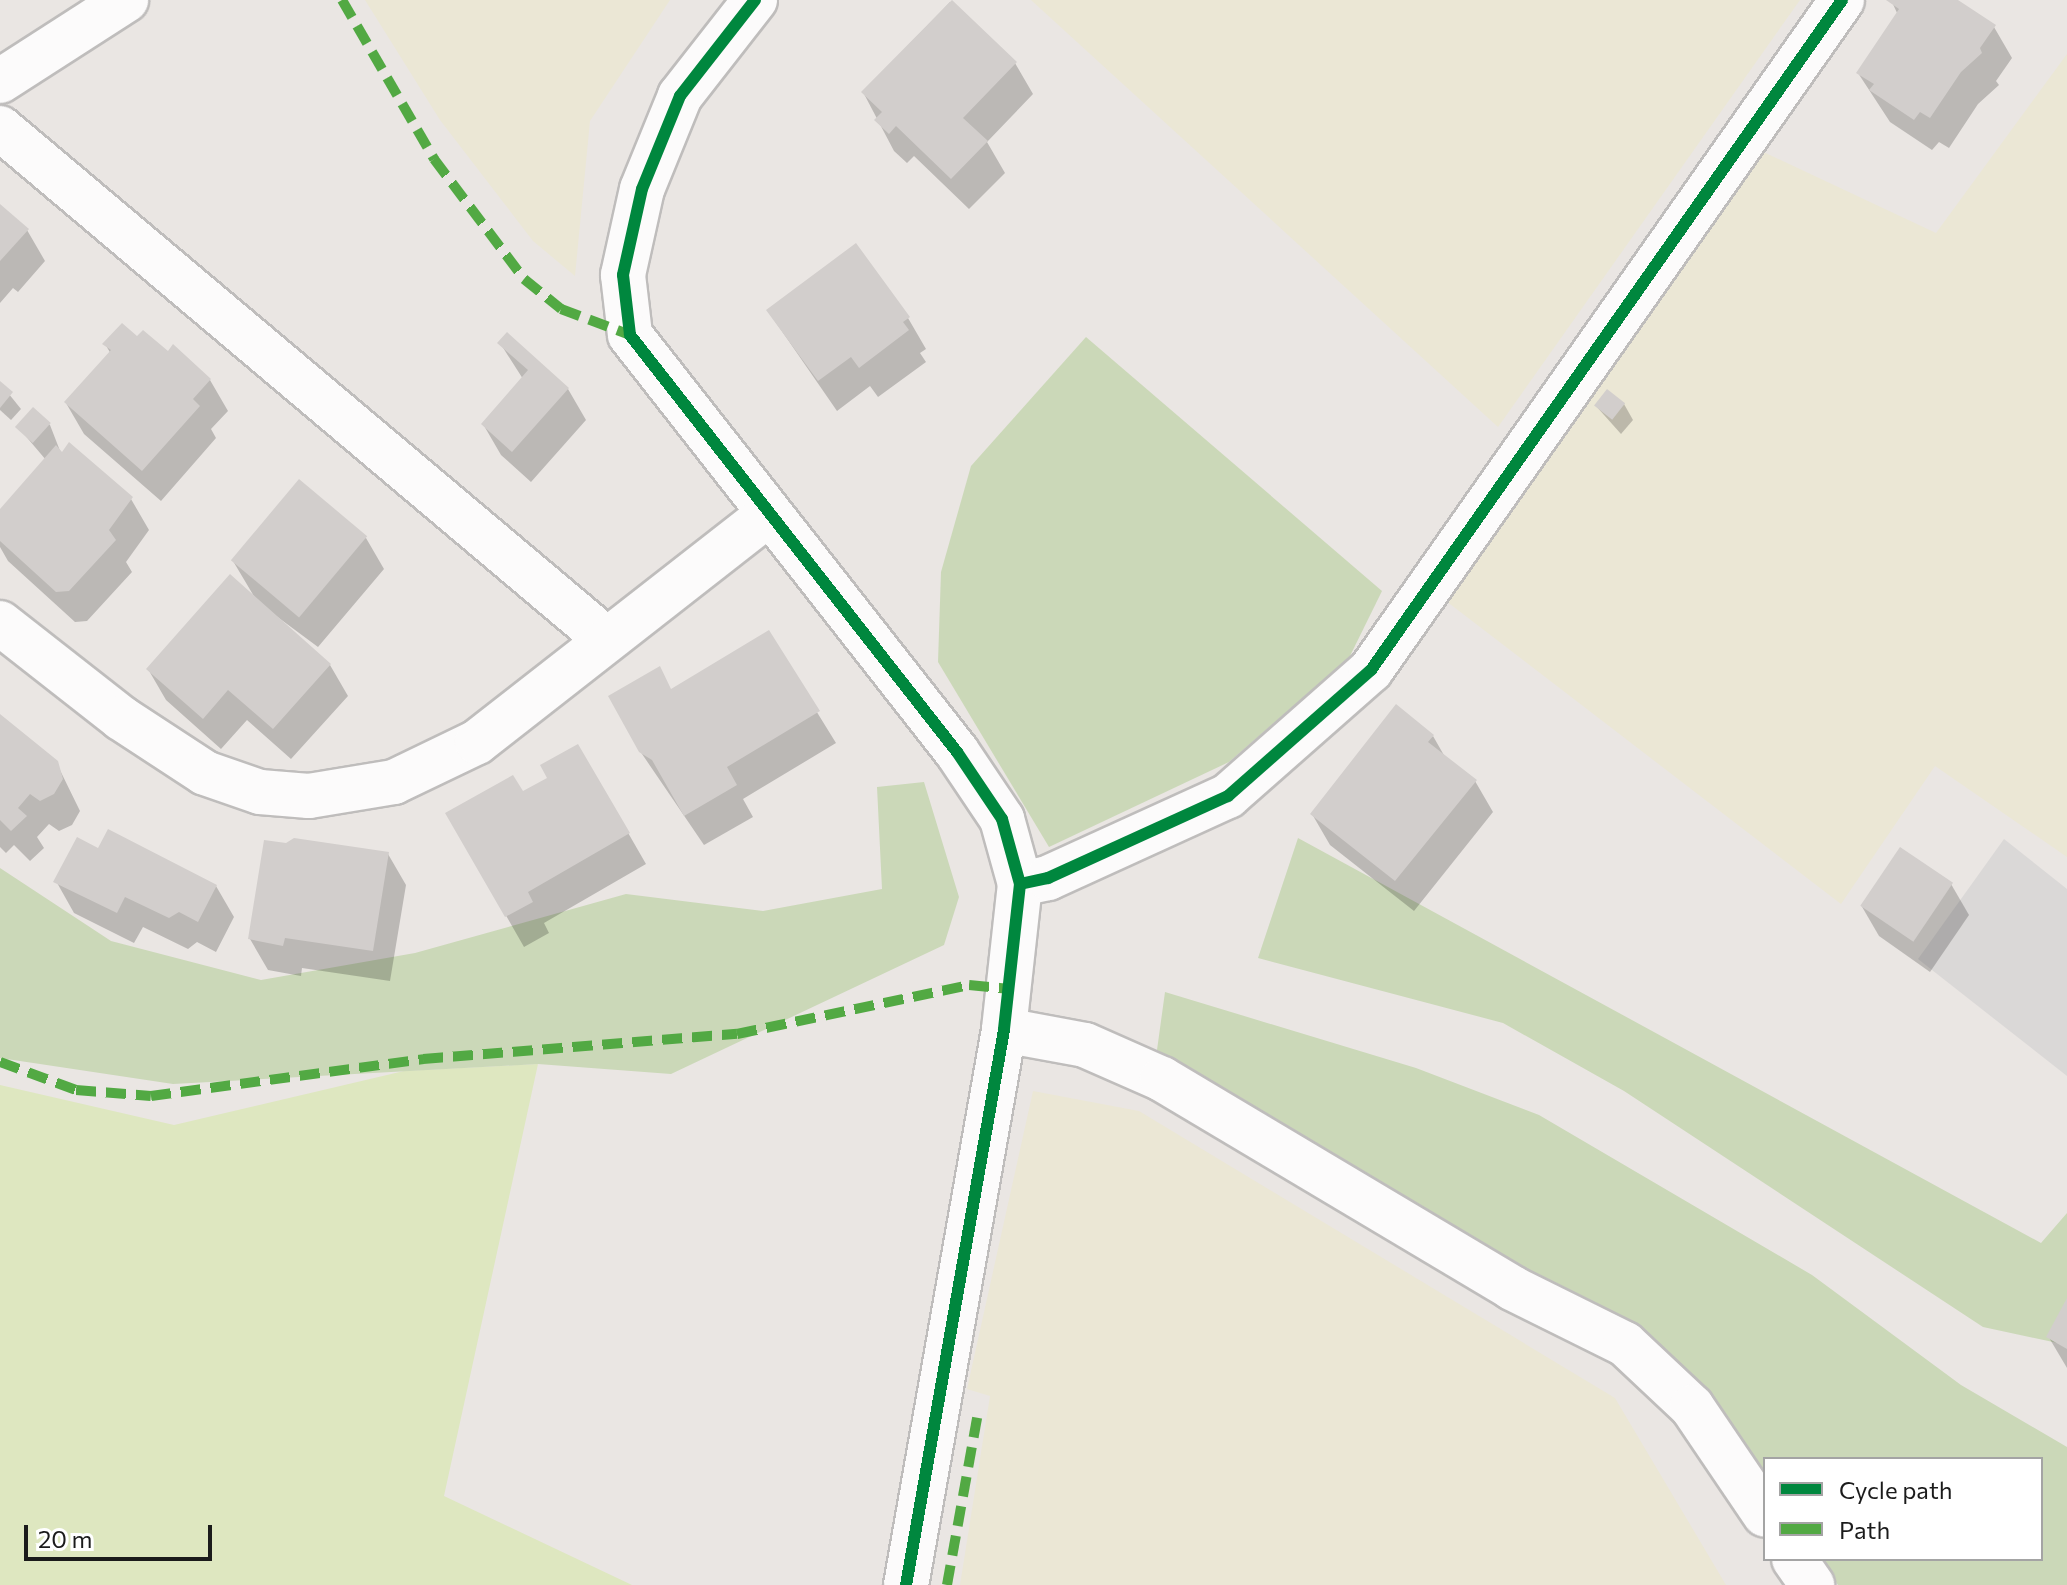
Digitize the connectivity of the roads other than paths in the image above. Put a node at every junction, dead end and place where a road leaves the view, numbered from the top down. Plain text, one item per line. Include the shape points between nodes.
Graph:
1 (126, 0) edge
2 (755, 0) edge
3 (1842, 0) edge
4 (0, 81) edge
5 (0, 128) edge
6 (768, 515) junction
7 (0, 623) edge
8 (606, 639) junction
9 (1020, 884) junction
10 (1004, 1030) junction
11 (1763, 1512) edge
12 (1795, 1561) edge
13 (906, 1585) edge
14 (1812, 1585) edge

1 - 4 street
2 - 6 street via 680,96 642,189 623,275 630,335
3 - 9 street via 1371,670 1228,796 1048,878
5 - 8 street
6 - 8 street
6 - 9 street via 965,763 1002,819
7 - 8 street via 121,718 205,773 260,792 309,796 394,782 477,742
9 - 10 street
10 - 11 street via 1085,1045 1162,1079 1512,1288 1625,1344 1692,1407
10 - 13 street
12 - 14 street

